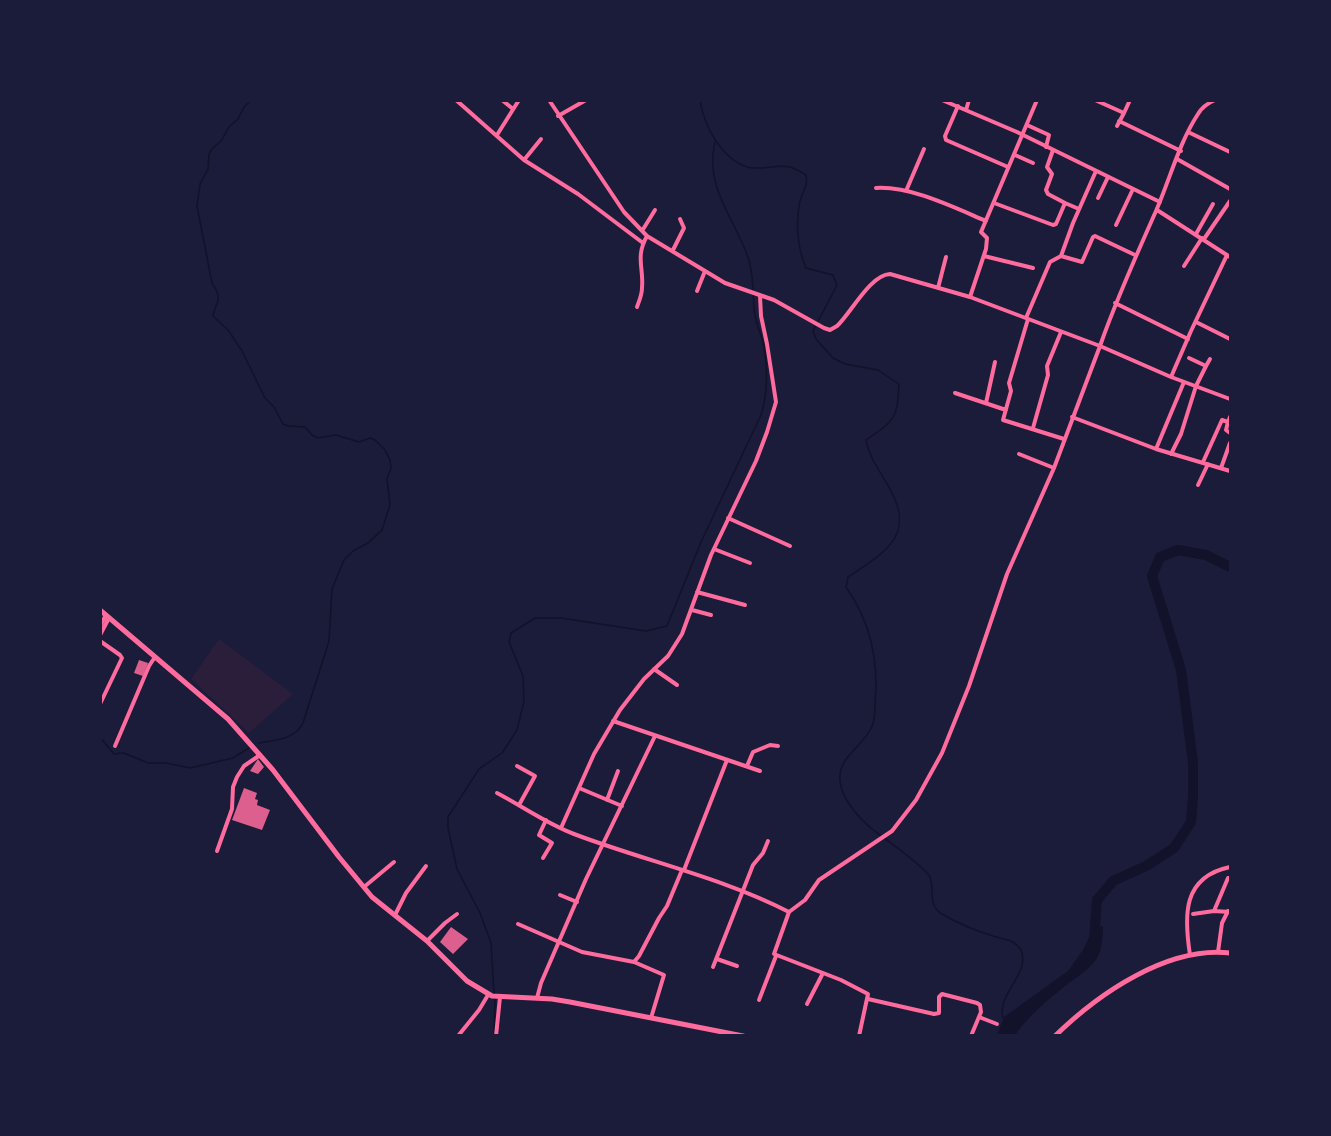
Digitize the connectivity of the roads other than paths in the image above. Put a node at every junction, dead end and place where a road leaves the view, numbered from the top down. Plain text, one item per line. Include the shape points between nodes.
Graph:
1 (456, 100) edge
2 (502, 100) edge
3 (519, 100) edge
4 (549, 100) edge
5 (586, 100) edge
6 (942, 100) edge
7 (969, 100) edge
8 (1037, 100) edge
9 (1095, 100) edge
10 (1130, 100) edge
11 (1215, 100) edge
12 (1207, 102) edge
13 (958, 106) junction
14 (513, 109) junction
15 (966, 110) junction
16 (1124, 112) junction
17 (558, 116) junction
18 (1119, 121) junction
19 (1027, 125) junction
20 (1117, 126) dead end
21 (1188, 132) junction
22 (496, 135) junction
23 (1022, 135) junction
24 (541, 140) dead end
25 (1046, 147) junction
26 (924, 149) dead end
27 (1053, 150) junction
28 (1181, 151) junction
29 (1230, 152) edge
30 (1014, 155) junction
31 (1177, 159) junction
32 (524, 160) junction
33 (1033, 163) dead end
34 (1008, 167) junction
35 (1096, 171) junction
36 (1108, 177) junction
37 (876, 188) dead end
38 (1133, 189) junction
39 (1230, 189) edge
40 (906, 191) junction
41 (1098, 198) dead end
42 (1230, 201) edge
43 (1160, 202) junction
44 (994, 203) junction
45 (1065, 203) junction
46 (1213, 204) dead end
47 (1079, 209) junction
48 (655, 210) dead end
49 (1157, 210) junction
50 (680, 219) dead end
51 (986, 220) junction
52 (1116, 225) dead end
53 (642, 231) junction
54 (1196, 234) junction
55 (647, 236) junction
56 (1203, 239) junction
57 (644, 243) junction
58 (673, 250) junction
59 (1062, 255) junction
60 (1135, 255) junction
61 (984, 256) junction
62 (1229, 256) edge
63 (946, 257) dead end
64 (1184, 266) dead end
65 (1033, 268) dead end
66 (705, 271) junction
67 (938, 288) junction
68 (697, 291) dead end
69 (756, 295) junction
70 (970, 297) junction
71 (1115, 303) junction
72 (637, 307) dead end
73 (1027, 319) junction
74 (1196, 322) junction
75 (1061, 332) junction
76 (1188, 339) junction
77 (1230, 339) edge
78 (1100, 346) junction
79 (1189, 357) dead end
80 (1210, 359) dead end
81 (994, 362) dead end
82 (1206, 366) junction
83 (1172, 377) junction
84 (1184, 382) junction
85 (1196, 386) junction
86 (955, 393) dead end
87 (1230, 399) edge
88 (986, 403) junction
89 (1006, 410) junction
90 (1072, 417) junction
91 (1230, 417) edge
92 (1228, 422) junction
93 (1033, 428) junction
94 (1230, 433) edge
95 (1064, 439) junction
96 (1230, 443) edge
97 (1156, 449) junction
98 (1019, 454) dead end
99 (1171, 454) junction
100 (1206, 463) junction
101 (1054, 468) junction
102 (1221, 468) junction
103 (1230, 471) edge
104 (1198, 485) dead end
105 (728, 518) junction
106 (790, 546) dead end
107 (714, 549) junction
108 (750, 563) dead end
109 (697, 592) junction
110 (745, 605) dead end
111 (100, 610) edge
112 (692, 610) junction
113 (711, 615) dead end
114 (107, 616) junction
115 (100, 626) edge
116 (100, 635) edge
117 (100, 641) edge
118 (155, 657) junction
119 (654, 669) junction
120 (677, 685) dead end
121 (100, 704) edge
122 (613, 721) junction
123 (655, 736) junction
124 (115, 746) dead end
125 (778, 746) dead end
126 (261, 754) junction
127 (728, 760) junction
128 (517, 766) dead end
129 (747, 766) junction
130 (618, 771) dead end
131 (760, 771) dead end
132 (579, 788) junction
133 (497, 793) dead end
134 (607, 800) junction
135 (519, 805) junction
136 (622, 807) junction
137 (546, 820) junction
138 (561, 828) junction
139 (768, 841) dead end
140 (603, 845) junction
141 (217, 851) dead end
142 (543, 858) dead end
143 (394, 862) dead end
144 (426, 866) dead end
145 (1230, 867) edge
146 (683, 870) junction
147 (1230, 878) edge
148 (364, 887) junction
149 (743, 891) junction
150 (560, 895) dead end
151 (577, 902) junction
152 (1214, 911) junction
153 (1220, 911) junction
154 (789, 912) junction
155 (1229, 912) edge
156 (457, 914) dead end
157 (1193, 914) dead end
158 (395, 916) junction
159 (1222, 923) junction
160 (518, 924) dead end
161 (427, 941) junction
162 (560, 941) junction
163 (1218, 952) junction
164 (1230, 953) edge
165 (776, 956) junction
166 (1190, 956) junction
167 (717, 959) junction
168 (634, 963) junction
169 (737, 966) dead end
170 (713, 967) dead end
171 (823, 973) junction
172 (494, 996) junction
173 (537, 998) junction
174 (868, 999) junction
175 (759, 1000) dead end
176 (807, 1004) dead end
177 (979, 1017) junction
178 (651, 1019) junction
179 (996, 1024) dead end
180 (458, 1035) edge
181 (496, 1035) edge
182 (743, 1035) edge
183 (859, 1035) edge
184 (971, 1035) edge
185 (1056, 1035) edge

1 - 22 street
2 - 14 street
3 - 14 street
4 - 17 street
5 - 17 street
6 - 13 street
7 - 15 street
8 - 19 street
9 - 16 street
10 - 16 street
11 - 12 street
12 - 21 street
13 - 15 street
13 - 34 street via 946,140
14 - 22 street
15 - 23 street
16 - 18 street
17 - 53 street via 624,212
18 - 20 street
18 - 28 street
19 - 23 street
19 - 25 street via 1050,136
21 - 28 street
21 - 29 street
22 - 32 street
23 - 25 street
23 - 30 street
24 - 32 street
25 - 27 street
26 - 40 street
27 - 35 street
27 - 45 street via 1047,167 1052,174 1046,190
28 - 31 street
30 - 33 street
30 - 34 street
31 - 39 street
31 - 43 street
32 - 57 street
34 - 44 street
35 - 36 street
35 - 47 street
36 - 38 street
36 - 41 street
37 - 40 street
38 - 43 street
38 - 52 street
40 - 51 street
42 - 56 street
43 - 49 street
44 - 45 street via 1053,225
44 - 51 street
45 - 47 street
46 - 54 street
47 - 59 street
48 - 53 street
49 - 54 street
49 - 60 street
50 - 58 street via 684,228
51 - 61 street via 981,232 987,238
53 - 55 street
54 - 56 street
55 - 57 street
55 - 58 street
56 - 62 street
56 - 64 street
57 - 72 street via 642,291
58 - 66 street
59 - 60 street via 1082,262 1095,236
59 - 73 street via 1050,262
60 - 71 street
61 - 65 street
61 - 70 street
62 - 74 street
63 - 67 street
66 - 68 street
66 - 69 street
67 - 69 street via 885,274 830,330 774,300
67 - 70 street
69 - 105 street via 776,402 759,452
70 - 73 street
71 - 76 street
71 - 78 street
73 - 75 street
73 - 89 street
74 - 76 street
74 - 77 street
75 - 78 street
75 - 93 street via 1047,366
76 - 83 street
78 - 83 street
78 - 90 street
79 - 82 street
80 - 82 street
81 - 88 street
82 - 85 street
83 - 84 street
84 - 85 street
84 - 97 street
85 - 87 street
85 - 99 street
86 - 88 street
88 - 89 street
89 - 93 street via 1003,420
90 - 95 street
90 - 97 street
91 - 92 street
92 - 94 street via 1226,430
92 - 100 street via 1222,420
93 - 95 street
95 - 101 street
96 - 102 street
97 - 99 street
98 - 101 street
99 - 100 street
100 - 102 street
100 - 104 street
101 - 154 street via 1007,574 942,753 916,800 892,831 819,880 805,900
102 - 103 street
105 - 106 street
105 - 107 street
107 - 108 street
107 - 109 street
109 - 110 street
109 - 112 street
111 - 114 main road
112 - 113 street
112 - 119 street via 673,648
114 - 115 street
114 - 116 street
114 - 118 main road
117 - 121 street via 122,658
118 - 124 street
118 - 126 main road via 228,719
119 - 120 street
119 - 122 street
122 - 123 street
122 - 132 street
123 - 127 street
123 - 136 street
125 - 129 street via 753,752
126 - 141 street via 244,766 237,777 232,809
126 - 148 main road
127 - 129 street
127 - 146 street
128 - 135 street via 535,776
129 - 131 street
130 - 134 street
132 - 134 street
132 - 138 street
133 - 135 street
134 - 136 street
135 - 137 street
136 - 140 street
137 - 138 street
137 - 142 street via 539,835 552,843
138 - 140 street
139 - 149 street
140 - 146 street
140 - 151 street
143 - 148 street
144 - 158 street
145 - 166 street via 1210,874 1193,893 1186,910
146 - 149 street
146 - 168 street
147 - 152 street
148 - 158 main road
149 - 154 street
149 - 167 street
150 - 151 street
151 - 162 street
152 - 153 street
152 - 157 street
153 - 155 street
153 - 159 street
154 - 165 street
155 - 159 street
156 - 161 street
158 - 161 main road
159 - 163 street
160 - 162 street
161 - 172 main road via 467,981
162 - 168 street via 582,952
162 - 173 street
163 - 164 main road
163 - 166 main road
165 - 171 street
165 - 175 street
166 - 185 main road via 1122,984 1076,1015
167 - 169 street
167 - 170 street
168 - 178 street via 664,975
171 - 174 street via 866,993
171 - 176 street
172 - 173 main road
172 - 180 street
172 - 181 street
173 - 178 main road
174 - 177 street via 937,1014 940,994 944,994 979,1004
174 - 183 street
177 - 179 street
177 - 184 street
178 - 182 main road

